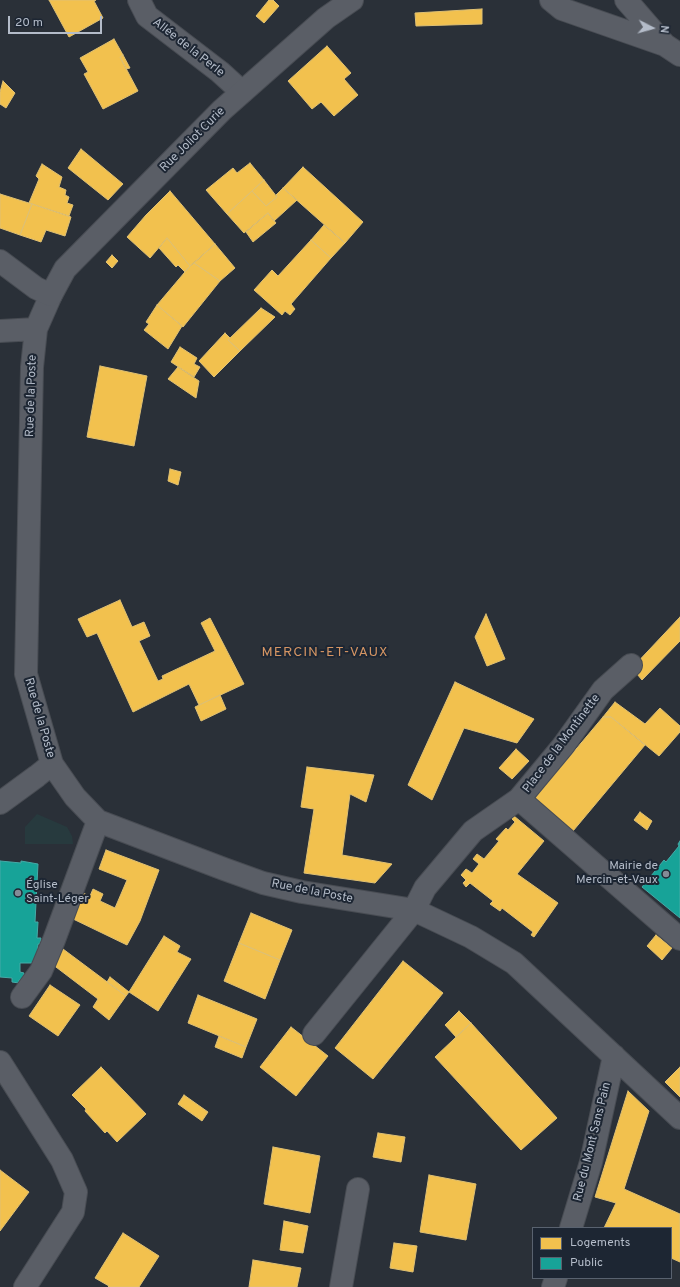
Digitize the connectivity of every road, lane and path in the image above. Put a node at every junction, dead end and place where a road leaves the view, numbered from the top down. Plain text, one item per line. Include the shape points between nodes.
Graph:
1 (139, 0) edge
2 (352, 0) edge
3 (550, 0) edge
4 (626, 0) edge
5 (672, 50) edge
6 (242, 92) junction
7 (0, 261) edge
8 (51, 296) junction
9 (36, 330) junction
10 (0, 331) edge
11 (631, 665) dead end
12 (52, 764) junction
13 (519, 799) junction
14 (0, 803) edge
15 (98, 821) junction
16 (414, 910) junction
17 (680, 939) edge
18 (22, 997) dead end
19 (314, 1034) dead end
20 (614, 1056) junction
21 (0, 1062) edge
22 (680, 1118) edge
23 (358, 1189) dead end
24 (571, 1227) edge
25 (24, 1287) edge
26 (341, 1287) edge

1 - 6 street, Allée de la Perle via 147,16
2 - 6 street, Rue Joliot Curie via 326,18
3 - 5 street via 562,9
4 - 5 street
6 - 8 street, Rue Joliot Curie via 65,269
7 - 8 street
8 - 9 street, Rue de la Poste
9 - 10 street
9 - 12 street, Rue de la Poste via 32,367 26,674
11 - 13 street, Place de la Montinette via 603,690 563,746
12 - 14 street
12 - 15 street, Rue de la Poste via 75,797
13 - 16 street, Place de la Montinette via 473,831 425,888
13 - 17 street
15 - 16 street, Rue de la Poste via 263,883
15 - 18 street via 41,971
16 - 19 street
16 - 20 street, Rue de la Poste via 471,937 514,963
20 - 22 street, Rue de la Poste
20 - 24 street, Rue du Mont Sans Pain via 591,1162
21 - 25 street via 62,1160 76,1192 73,1212
23 - 26 street

